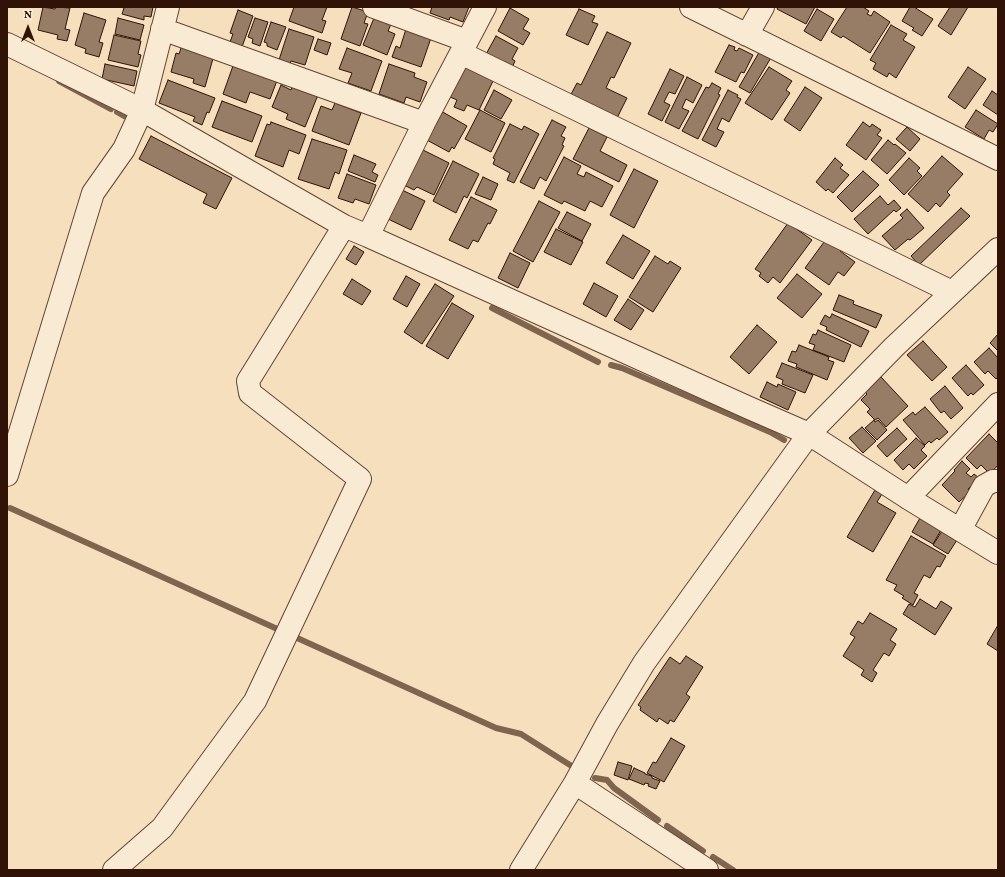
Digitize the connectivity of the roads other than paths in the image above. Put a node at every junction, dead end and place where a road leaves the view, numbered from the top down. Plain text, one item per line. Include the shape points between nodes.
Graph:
1 (168, 7) edge
2 (374, 7) edge
3 (485, 7) edge
4 (691, 7) edge
5 (763, 7) edge
6 (162, 29) junction
7 (747, 35) junction
8 (7, 44) edge
9 (464, 47) junction
10 (142, 110) junction
11 (424, 123) junction
12 (998, 159) edge
13 (344, 226) junction
14 (368, 236) junction
15 (998, 249) edge
16 (952, 292) junction
17 (998, 404) edge
18 (809, 434) junction
19 (7, 475) edge
20 (998, 481) edge
21 (908, 498) junction
22 (960, 530) junction
23 (998, 553) edge
24 (575, 783) junction
25 (114, 870) edge
26 (521, 870) edge
27 (707, 870) edge

1 - 6 street
2 - 9 street
3 - 9 street
4 - 7 street
5 - 7 street
6 - 10 street
6 - 11 street
7 - 12 street
8 - 10 street
9 - 11 street
9 - 16 street
10 - 13 street
10 - 19 street via 124,149 93,193
11 - 14 street
13 - 14 street
13 - 25 street via 248,381 250,393 360,478 255,701 162,828
14 - 18 street
15 - 16 street
16 - 18 street
17 - 21 street
18 - 21 street
18 - 24 street via 644,663
20 - 22 street via 984,486
21 - 22 street
22 - 23 street
24 - 26 street
24 - 27 street

